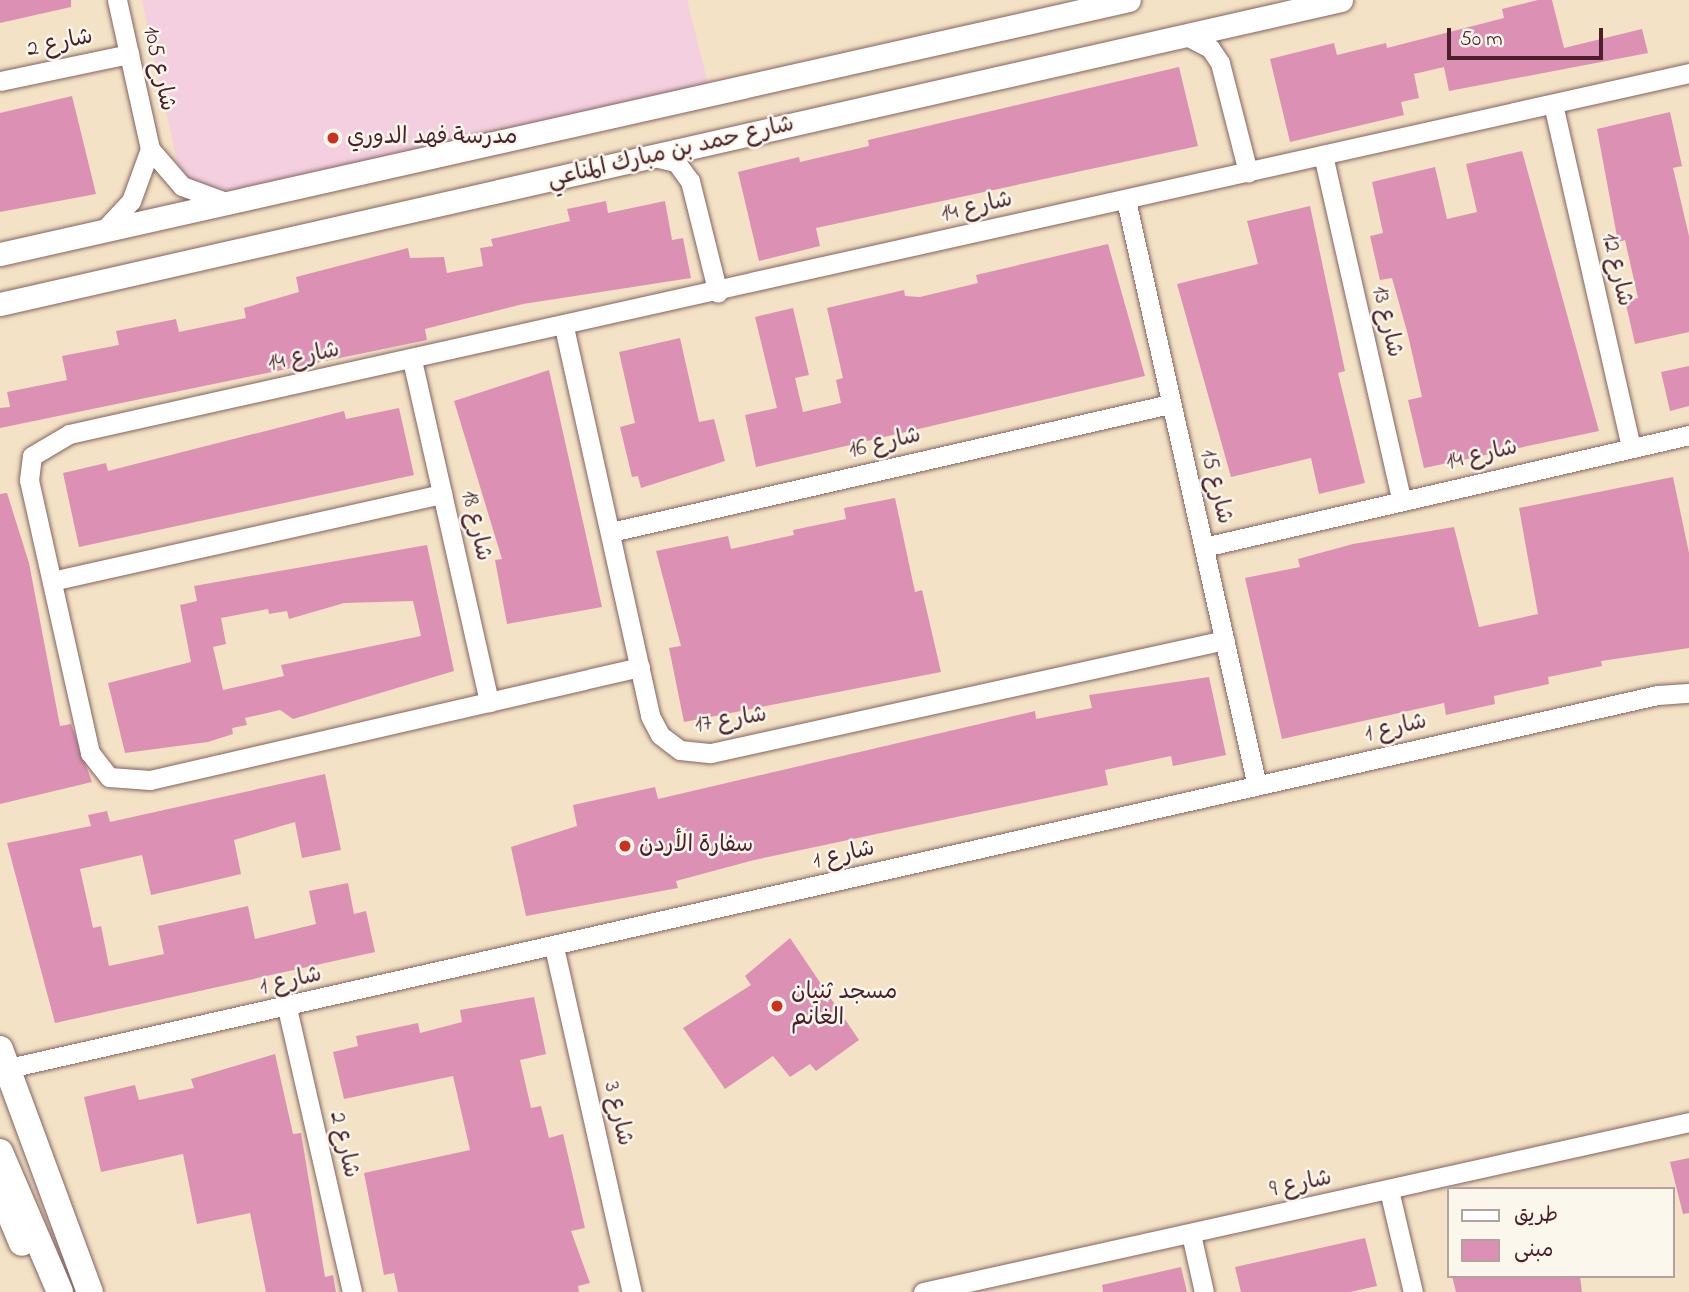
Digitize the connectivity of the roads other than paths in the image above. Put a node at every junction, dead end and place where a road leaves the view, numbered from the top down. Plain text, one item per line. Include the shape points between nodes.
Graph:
1 (117, 0) edge
2 (1129, 0) edge
3 (1341, 0) edge
4 (1238, 23) junction
5 (1187, 36) junction
6 (129, 54) junction
7 (1220, 63) junction
8 (1689, 73) edge
9 (0, 81) edge
10 (1553, 104) junction
11 (713, 143) junction
12 (150, 149) junction
13 (1323, 155) junction
14 (654, 157) junction
15 (1248, 172) junction
16 (690, 181) junction
17 (1126, 200) junction
18 (228, 203) junction
19 (103, 231) junction
20 (0, 254) edge
21 (718, 293) junction
22 (0, 304) edge
23 (564, 327) junction
24 (412, 360) junction
25 (1170, 404) junction
26 (1689, 435) edge
27 (1631, 447) junction
28 (442, 494) junction
29 (1401, 499) junction
30 (611, 532) junction
31 (1204, 547) junction
32 (52, 581) junction
33 (1225, 640) junction
34 (640, 667) junction
35 (1689, 694) edge
36 (489, 702) junction
37 (1257, 786) junction
38 (554, 947) junction
39 (287, 1008) junction
40 (4, 1058) edge
41 (1689, 1122) edge
42 (0, 1152) edge
43 (0, 1190) edge
44 (1389, 1190) junction
45 (1191, 1234) junction
46 (41, 1292) edge
47 (60, 1292) edge
48 (90, 1292) edge
49 (352, 1292) edge
50 (632, 1292) edge
51 (923, 1292) edge
52 (1204, 1292) edge
53 (1413, 1292) edge

1 - 6 street, شارع 105
2 - 18 street, شارع حمد بن مبارك المناعي
3 - 4 street, شارع حمد بن مبارك المناعي
4 - 5 street, شارع حمد بن مبارك المناعي
4 - 7 street
5 - 7 street via 1210,48
5 - 11 street, شارع حمد بن مبارك المناعي
6 - 9 street, شارع 2
6 - 12 street, شارع 105
7 - 15 street
8 - 10 street, شارع 14
10 - 13 street, شارع 14
10 - 27 street, شارع 12
11 - 14 street, شارع حمد بن مبارك المناعي
11 - 16 street via 696,159
12 - 18 street, شارع 105 via 182,186
12 - 19 street, شارع 105 via 138,189
13 - 15 street, شارع 14
13 - 29 street, شارع 13
14 - 16 street via 676,162
14 - 22 street, شارع حمد بن مبارك المناعي
15 - 17 street, شارع 14
16 - 21 street
17 - 21 street, شارع 14
17 - 25 street, شارع 15
18 - 19 street, شارع حمد بن مبارك المناعي
19 - 20 street, شارع حمد بن مبارك المناعي
21 - 23 street, شارع 14
23 - 24 street, شارع 14
23 - 30 street, شارع 17
24 - 28 street, شارع 18
24 - 32 street, شارع 14 via 41,445 28,471
25 - 30 street, شارع 16
25 - 31 street, شارع 15
26 - 27 street, شارع 14
27 - 29 street, شارع 14
28 - 32 street
28 - 36 street, شارع 18
29 - 31 street, شارع 14
30 - 34 street, شارع 17
31 - 33 street, شارع 15
32 - 36 street, شارع 14 via 90,757 117,779 150,780
33 - 34 street, شارع 17 via 698,754 673,747 655,728
33 - 37 street, شارع 15
34 - 36 street, شارع 14
35 - 37 street, شارع 1 via 1657,695
37 - 38 street, شارع 1
38 - 39 street, شارع 1
38 - 50 street, شارع 3
39 - 40 street, شارع 1
39 - 49 street, شارع 2
40 - 48 main road
41 - 44 street, شارع 9
42 - 47 main road
43 - 46 main road
44 - 45 street, شارع 9
44 - 53 street
45 - 51 street, شارع 9
45 - 52 street

